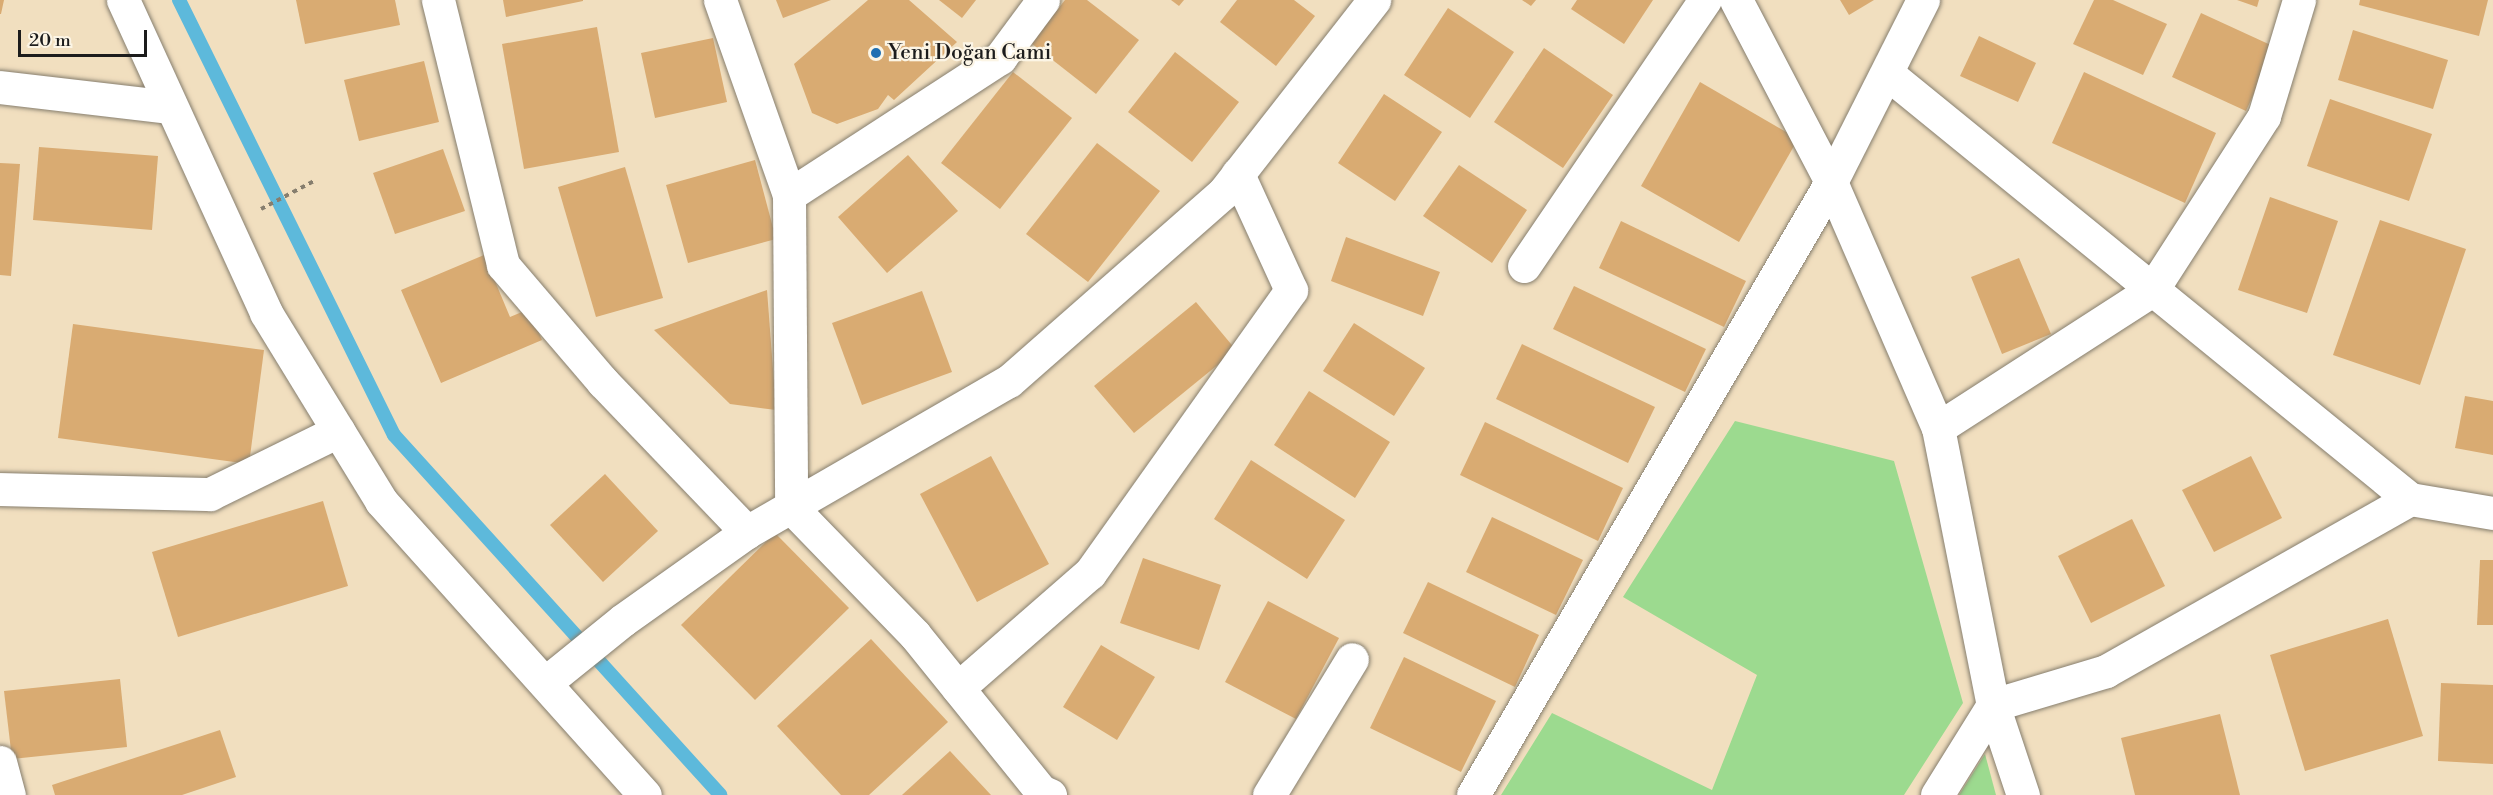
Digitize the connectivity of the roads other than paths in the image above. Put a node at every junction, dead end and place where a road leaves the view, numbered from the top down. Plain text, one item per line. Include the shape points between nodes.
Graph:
1 (123, 0) edge
2 (438, 0) edge
3 (720, 0) edge
4 (1043, 0) edge
5 (1374, 0) edge
6 (1705, 0) edge
7 (1736, 0) edge
8 (1923, 0) edge
9 (2299, 0) edge
10 (1888, 74) junction
11 (0, 87) edge
12 (169, 106) junction
13 (1238, 174) junction
14 (1831, 182) junction
15 (789, 195) junction
16 (1524, 266) dead end
17 (2152, 290) junction
18 (1938, 428) junction
19 (338, 431) junction
20 (0, 489) edge
21 (2410, 499) junction
22 (791, 507) junction
23 (2493, 513) edge
24 (747, 532) junction
25 (1352, 659) dead end
26 (545, 683) junction
27 (958, 688) junction
28 (1993, 705) junction
29 (0, 762) edge
30 (632, 791) edge
31 (9, 795) edge
32 (1050, 795) edge
33 (1269, 795) edge
34 (1473, 795) edge
35 (1937, 795) edge
36 (2023, 795) edge

1 - 12 street
2 - 24 street via 503,265 603,382
3 - 15 street
4 - 15 street via 1000,58
5 - 13 street
6 - 16 street
7 - 14 street
8 - 10 street
9 - 17 street via 2264,116
10 - 14 street
10 - 17 street
11 - 12 street
12 - 19 street via 266,313
13 - 22 street via 1224,192 1009,381
13 - 27 street via 1291,290 1090,573
14 - 18 street
14 - 34 street
15 - 22 street
17 - 18 street
17 - 21 street
18 - 28 street
19 - 20 street via 210,494
19 - 26 street via 381,501
21 - 23 street
21 - 28 street via 2106,671
22 - 24 street
22 - 27 street via 915,635
24 - 26 street via 623,620
25 - 33 street
26 - 30 street
27 - 32 street via 1041,791
28 - 35 street
28 - 36 street
29 - 31 street

